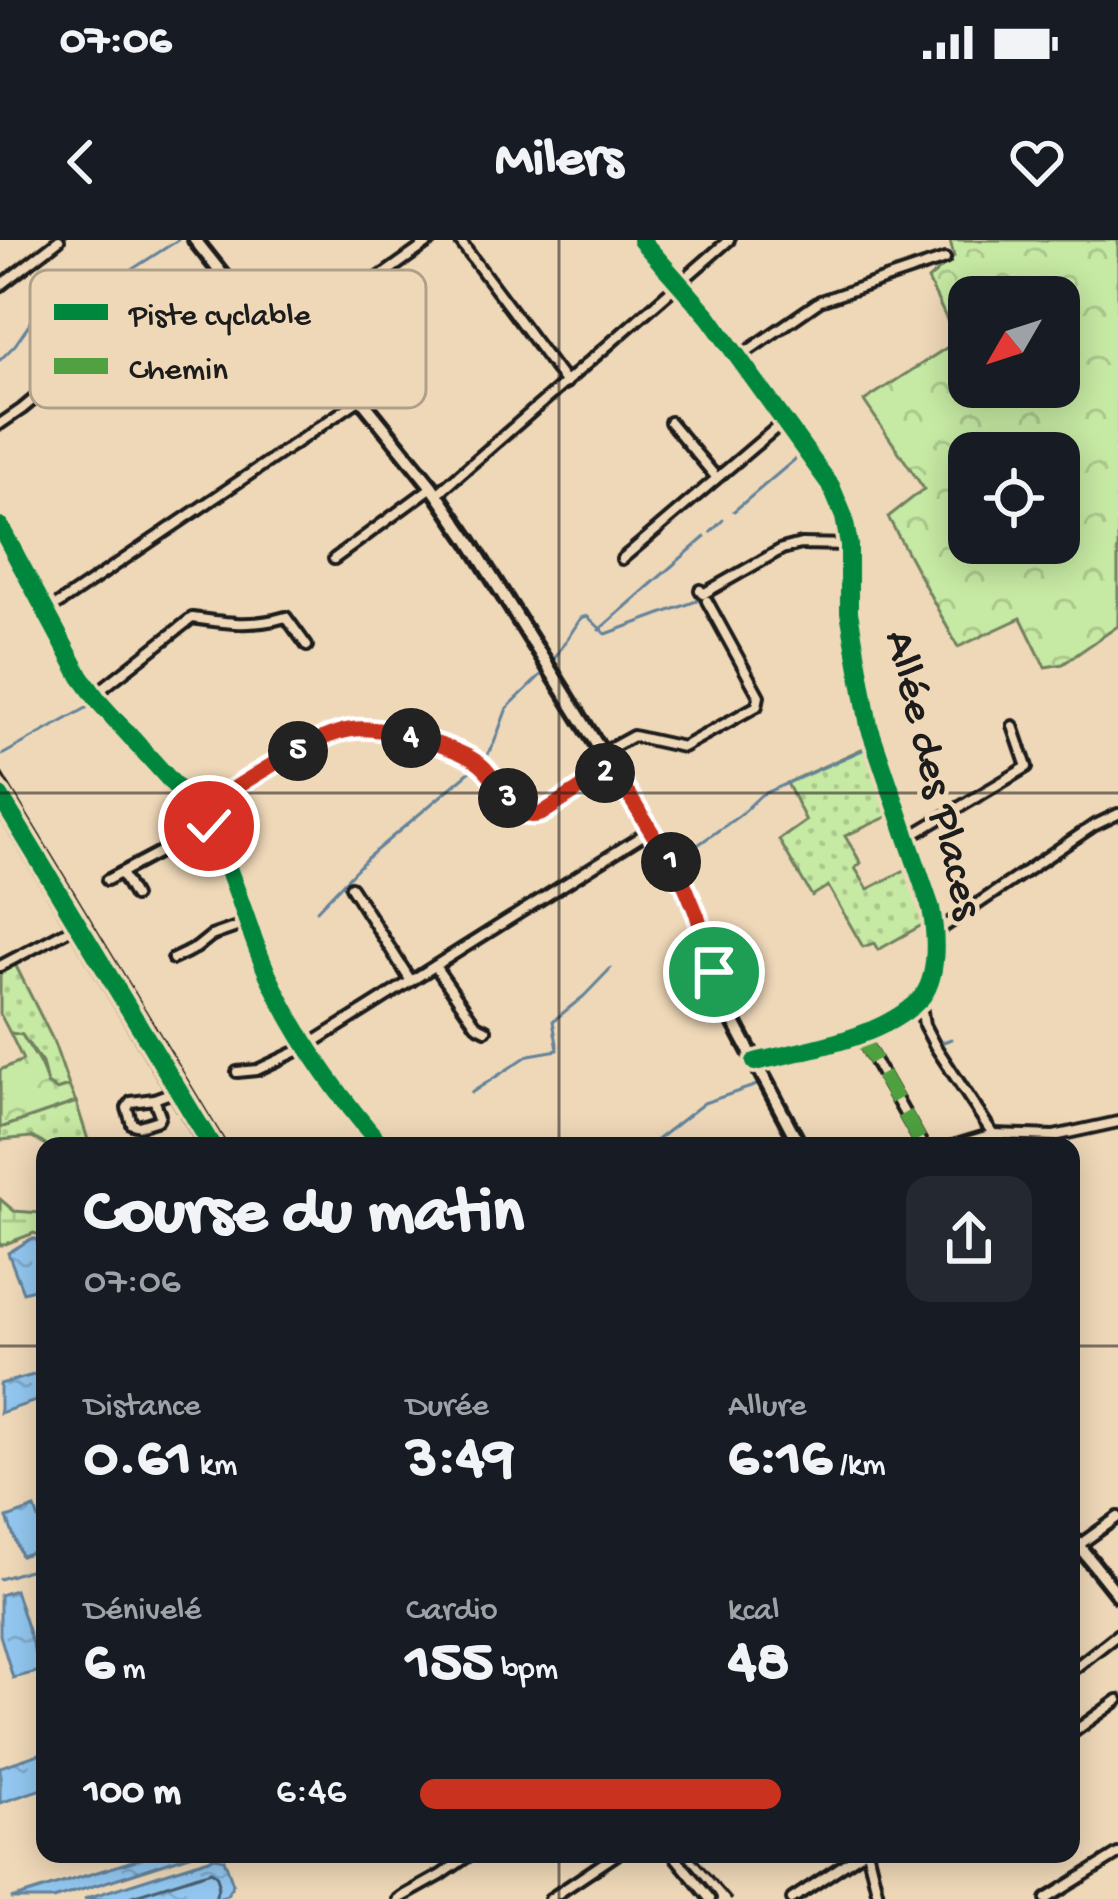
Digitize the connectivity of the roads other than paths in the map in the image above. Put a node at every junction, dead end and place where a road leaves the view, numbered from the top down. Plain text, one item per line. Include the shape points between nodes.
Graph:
1 (59, 240) edge
2 (195, 240) edge
3 (432, 240) edge
4 (459, 240) edge
5 (641, 240) edge
6 (729, 240) edge
7 (945, 259) dead end
8 (219, 270) edge
9 (390, 270) edge
10 (0, 286) edge
11 (679, 286) junction
12 (739, 357) junction
13 (566, 383) junction
14 (30, 402) edge
15 (347, 408) edge
16 (370, 408) edge
17 (670, 422) dead end
18 (783, 422) junction
19 (0, 424) edge
20 (716, 477) junction
21 (434, 490) junction
22 (0, 526) edge
23 (848, 544) junction
24 (334, 559) dead end
25 (622, 559) dead end
26 (700, 590) dead end
27 (706, 601) dead end
28 (45, 613) junction
29 (307, 646) dead end
30 (94, 695) junction
31 (1013, 725) dead end
32 (602, 753) junction
33 (612, 768) junction
34 (0, 805) edge
35 (198, 811) junction
36 (1118, 814) edge
37 (209, 826) junction
38 (651, 830) junction
39 (906, 839) junction
40 (121, 873) junction
41 (106, 880) dead end
42 (351, 887) dead end
43 (134, 896) dead end
44 (248, 923) junction
45 (74, 927) junction
46 (935, 932) junction
47 (173, 959) dead end
48 (0, 966) edge
49 (435, 966) junction
50 (411, 981) junction
51 (920, 999) junction
52 (485, 1030) dead end
53 (860, 1035) junction
54 (307, 1047) junction
55 (754, 1062) junction
56 (237, 1072) dead end
57 (173, 1092) junction
58 (154, 1099) junction
59 (1118, 1122) edge
60 (993, 1134) junction
61 (200, 1137) edge
62 (375, 1137) edge
63 (795, 1137) edge
64 (918, 1137) edge
65 (983, 1137) edge
66 (1118, 1517) edge
67 (1080, 1537) edge
68 (1080, 1546) edge
69 (1118, 1595) edge
70 (1118, 1634) edge
71 (1080, 1664) edge
72 (1118, 1700) edge
73 (1080, 1727) edge
74 (1118, 1854) edge
75 (458, 1863) edge
76 (604, 1863) edge
77 (680, 1863) edge
78 (850, 1863) edge
79 (867, 1863) edge
80 (398, 1899) edge
81 (550, 1899) edge
82 (710, 1899) edge
83 (792, 1899) edge
84 (879, 1899) edge
85 (1046, 1899) edge

1 - 10 street
2 - 8 main road
3 - 9 street
4 - 13 street
5 - 11 street, Allée des Places
6 - 11 street
7 - 12 street via 820,301
11 - 12 street, Allée des Places
11 - 13 street
12 - 18 street, Allée des Places
13 - 21 street
14 - 19 street
15 - 28 street
16 - 21 main road
17 - 20 street
18 - 20 street
18 - 23 street, Allée des Places via 831,485
20 - 25 street
21 - 24 street
21 - 32 main road
22 - 28 street
23 - 26 street via 782,549
23 - 39 street, Allée des Places via 869,726
27 - 32 street via 759,696 757,706 683,747 633,736
28 - 30 street
29 - 30 street via 286,617 241,625 192,619
30 - 35 street
31 - 39 street via 1027,767
32 - 33 main road
33 - 35 street via 531,818 460,751 358,729 327,735
33 - 38 main road
34 - 45 street
35 - 37 street
36 - 46 street
37 - 40 street
37 - 44 street
38 - 49 street
38 - 55 main road via 689,896
39 - 46 street, Allée des Places
40 - 41 street
40 - 43 street
42 - 50 street
44 - 47 street
44 - 54 street
45 - 48 street
45 - 57 street
46 - 51 street, Allée des Places
49 - 50 street
49 - 52 street
50 - 54 street
51 - 53 street
51 - 60 street via 935,1046
53 - 55 street
53 - 64 street
54 - 56 street
54 - 62 street
55 - 63 main road
57 - 58 street
57 - 61 street
58 - 58 street via 158,1120 132,1124 131,1102
59 - 60 street via 1054,1136
60 - 65 street
66 - 67 street
68 - 69 main road
70 - 71 street
72 - 73 street
74 - 85 street
75 - 80 street
76 - 81 street
77 - 82 street
78 - 83 street
79 - 84 street

